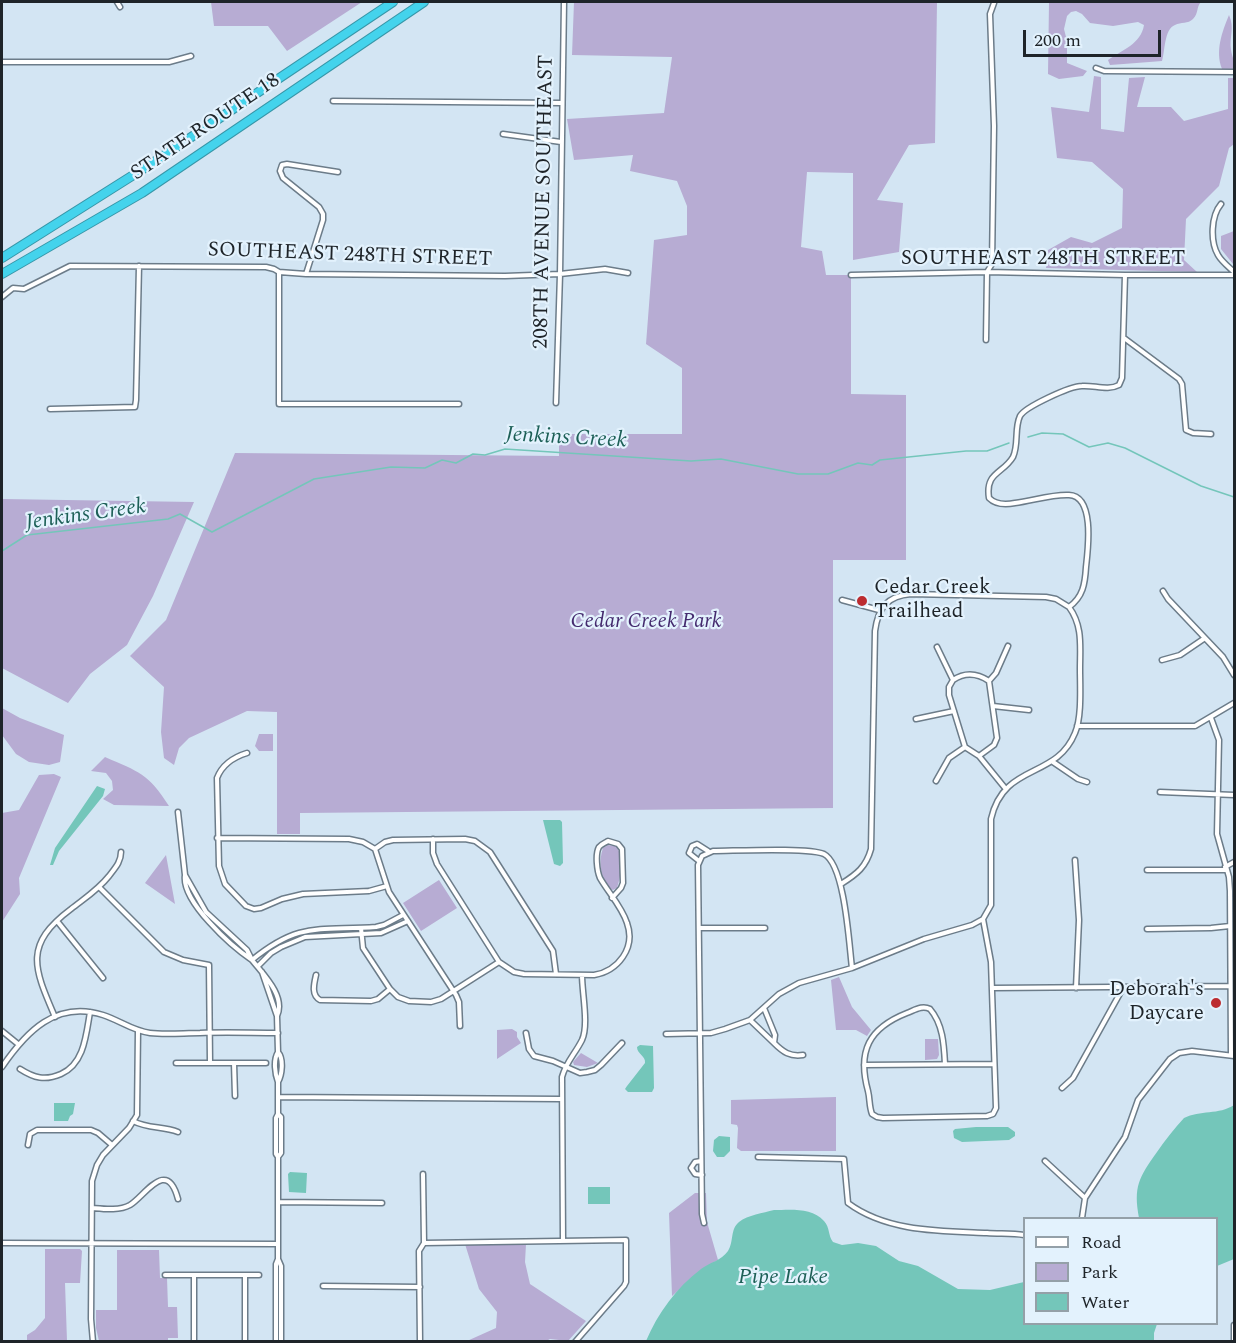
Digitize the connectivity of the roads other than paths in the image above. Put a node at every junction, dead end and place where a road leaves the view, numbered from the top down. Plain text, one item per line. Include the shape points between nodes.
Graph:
1 (117, 2) edge
2 (393, 2) edge
3 (424, 2) edge
4 (564, 2) edge
5 (994, 3) dead end
6 (120, 7) dead end
7 (191, 56) dead end
8 (2, 62) edge
9 (1096, 68) dead end
10 (1234, 72) edge
11 (333, 100) dead end
12 (562, 103) junction
13 (503, 134) dead end
14 (561, 142) junction
15 (338, 172) dead end
16 (1221, 204) dead end
17 (2, 258) edge
18 (139, 266) junction
19 (279, 272) junction
20 (987, 272) junction
21 (628, 273) dead end
22 (2, 274) edge
23 (306, 274) junction
24 (560, 274) junction
25 (1234, 274) edge
26 (851, 275) dead end
27 (1125, 275) junction
28 (2, 297) edge
29 (1123, 338) junction
30 (986, 340) dead end
31 (556, 403) dead end
32 (459, 404) dead end
33 (50, 409) dead end
34 (1211, 434) dead end
35 (1163, 591) dead end
36 (842, 600) dead end
37 (1069, 607) junction
38 (879, 610) junction
39 (1205, 638) junction
40 (1008, 646) dead end
41 (937, 647) dead end
42 (1162, 660) dead end
43 (1234, 675) edge
44 (953, 680) junction
45 (989, 681) junction
46 (1234, 703) edge
47 (993, 706) junction
48 (1029, 710) dead end
49 (954, 711) junction
50 (1211, 718) junction
51 (916, 719) dead end
52 (1077, 726) junction
53 (965, 747) junction
54 (247, 753) dead end
55 (979, 756) junction
56 (1053, 762) junction
57 (936, 781) dead end
58 (1087, 782) dead end
59 (1005, 788) junction
60 (1160, 792) dead end
61 (1218, 795) junction
62 (1234, 795) edge
63 (178, 812) dead end
64 (217, 838) junction
65 (433, 839) junction
66 (375, 849) junction
67 (708, 851) junction
68 (121, 852) dead end
69 (1075, 860) dead end
70 (699, 861) junction
71 (1234, 862) edge
72 (1226, 868) junction
73 (1147, 870) dead end
74 (841, 884) junction
75 (387, 886) junction
76 (100, 888) junction
77 (612, 898) junction
78 (404, 915) junction
79 (983, 919) junction
80 (57, 921) junction
81 (408, 921) junction
82 (1230, 926) junction
83 (361, 928) junction
84 (699, 928) junction
85 (765, 928) dead end
86 (1147, 929) dead end
87 (361, 934) junction
88 (252, 960) junction
89 (499, 962) junction
90 (258, 966) junction
91 (852, 968) junction
92 (1233, 973) edge
93 (556, 974) junction
94 (316, 975) dead end
95 (582, 975) junction
96 (103, 978) dead end
97 (1230, 986) junction
98 (993, 988) junction
99 (1076, 988) junction
100 (1123, 988) junction
101 (390, 989) junction
102 (454, 992) junction
103 (764, 1007) junction
104 (90, 1012) junction
105 (55, 1017) junction
106 (750, 1020) junction
107 (460, 1026) dead end
108 (138, 1030) junction
109 (2, 1031) edge
110 (210, 1032) junction
111 (278, 1033) junction
112 (526, 1033) dead end
113 (701, 1033) junction
114 (666, 1034) dead end
115 (622, 1043) dead end
116 (774, 1043) junction
117 (18, 1044) junction
118 (803, 1055) dead end
119 (1233, 1055) edge
120 (176, 1063) dead end
121 (210, 1063) junction
122 (234, 1063) junction
123 (266, 1063) dead end
124 (945, 1064) junction
125 (994, 1064) junction
126 (864, 1065) junction
127 (2, 1067) edge
128 (564, 1067) junction
129 (20, 1069) dead end
130 (1062, 1088) dead end
131 (235, 1096) dead end
132 (278, 1097) junction
133 (561, 1099) junction
134 (133, 1121) junction
135 (178, 1132) dead end
136 (28, 1145) dead end
137 (112, 1145) junction
138 (758, 1157) dead end
139 (701, 1161) junction
140 (1045, 1161) dead end
141 (423, 1174) dead end
142 (702, 1175) junction
143 (1085, 1198) junction
144 (178, 1199) dead end
145 (278, 1202) junction
146 (382, 1203) dead end
147 (92, 1208) junction
148 (1082, 1217) edge
149 (704, 1223) dead end
150 (1023, 1235) edge
151 (563, 1240) junction
152 (424, 1242) junction
153 (2, 1243) edge
154 (92, 1244) junction
155 (278, 1244) junction
156 (278, 1259) junction
157 (165, 1275) dead end
158 (194, 1275) junction
159 (244, 1275) junction
160 (259, 1275) dead end
161 (323, 1286) dead end
162 (420, 1287) junction
163 (1234, 1325) edge
164 (93, 1341) edge
165 (194, 1341) edge
166 (245, 1341) edge
167 (276, 1341) edge
168 (281, 1341) edge
169 (420, 1341) edge
170 (576, 1341) edge
171 (1234, 1341) edge

1 - 6 street
2 - 17 highway, STATE ROUTE 18
3 - 22 highway, STATE ROUTE 18 via 142,193
4 - 12 street, 208TH AVENUE SOUTHEAST
5 - 20 street via 990,14 994,126 992,264
7 - 8 street via 170,62
9 - 10 street
11 - 12 street
12 - 14 street, 208TH AVENUE SOUTHEAST
13 - 14 street
14 - 24 street, 208TH AVENUE SOUTHEAST
15 - 23 street via 287,164 280,171 323,214
16 - 25 street via 1214,217 1214,243 1216,252
18 - 19 street, SOUTHEAST 248TH STREET via 266,267
18 - 28 street, SOUTHEAST 248TH STREET via 70,266 24,289 13,288
18 - 33 street via 135,407
19 - 23 street, SOUTHEAST 248TH STREET
19 - 32 street via 279,404
20 - 26 street, SOUTHEAST 248TH STREET
20 - 27 street, SOUTHEAST 248TH STREET
20 - 30 street
21 - 24 street, SOUTHEAST 248TH STREET via 605,269
23 - 24 street, SOUTHEAST 248TH STREET
24 - 31 street, 208TH AVENUE SOUTHEAST
25 - 27 street, SOUTHEAST 248TH STREET
27 - 29 street
29 - 34 street via 1179,379 1186,430
29 - 37 street via 1119,386 1066,389 1024,410 1014,454 994,473 989,486 989,498 999,504 1064,495 1082,501 1088,541 1084,584 1078,601
35 - 39 street
36 - 38 street
37 - 38 street via 1046,597 903,594
37 - 52 street via 1080,633
38 - 74 street via 875,631 872,849 865,866
39 - 42 street via 1180,655
39 - 43 street via 1230,665
40 - 45 street
41 - 44 street
44 - 45 street via 971,674
44 - 49 street via 949,690
45 - 47 street
46 - 50 street
47 - 48 street
47 - 55 street via 997,738
49 - 51 street
49 - 53 street
50 - 52 street via 1184,727
50 - 61 street via 1220,740
52 - 56 street via 1064,752
53 - 55 street
53 - 57 street via 949,758
54 - 64 street via 235,757 217,778
55 - 59 street
56 - 58 street
56 - 59 street
59 - 79 street via 991,819 991,904
60 - 61 street
61 - 62 street
61 - 72 street via 1217,834
63 - 88 street via 187,889 204,917
64 - 66 street via 349,839
64 - 75 street via 217,858 225,884 241,902 254,909 303,894 369,891
65 - 66 street via 393,840
65 - 89 street via 437,864
65 - 93 street via 475,841 490,852 553,951
66 - 75 street
67 - 70 street
67 - 70 street via 697,844 690,848 691,855
67 - 74 street via 818,852 833,862
68 - 76 street via 120,862
69 - 99 street via 1079,911
70 - 84 street
71 - 72 street
72 - 73 street
72 - 82 street
74 - 91 street
75 - 78 street
76 - 80 street
76 - 110 street via 164,952 209,965
77 - 77 street via 598,873 598,850 608,842 621,846 623,855 622,886
77 - 95 street via 627,921 626,951 605,973
78 - 81 street
78 - 83 street via 384,925
79 - 91 street
79 - 98 street
80 - 96 street
80 - 105 street via 48,929 37,953 40,983
81 - 87 street via 388,931
81 - 102 street
82 - 86 street
82 - 92 street
83 - 87 street
83 - 88 street via 298,932 272,943
84 - 85 street
84 - 113 street
87 - 90 street via 305,937 271,953
87 - 101 street via 363,948
88 - 90 street
89 - 93 street via 514,972
89 - 102 street
90 - 111 street via 277,1016
91 - 103 street via 799,983
92 - 97 street
93 - 95 street
94 - 101 street via 315,994 320,1000 371,1001
95 - 128 street via 585,1030
97 - 100 street
97 - 119 street
98 - 99 street
98 - 125 street
99 - 100 street
100 - 130 street via 1073,1078
101 - 102 street via 409,1001 436,1001
102 - 107 street via 459,1002
103 - 106 street
103 - 116 street via 775,1035
104 - 105 street
104 - 108 street
104 - 129 street via 81,1053 72,1069 47,1078
105 - 117 street
106 - 113 street
106 - 116 street
108 - 110 street
108 - 134 street via 137,1107
109 - 117 street
110 - 111 street
110 - 121 street
111 - 132 street
112 - 128 street via 534,1056
113 - 114 street
113 - 139 street
115 - 128 street via 595,1070 580,1073
116 - 118 street via 785,1053
117 - 127 street
119 - 143 street via 1192,1051 1170,1059 1138,1100 1125,1137
120 - 121 street
121 - 122 street
122 - 123 street
122 - 131 street
124 - 125 street
124 - 126 street
124 - 126 street via 943,1038 935,1016 930,1009 922,1008 891,1019 879,1029 867,1046
125 - 126 street via 997,1103 993,1114 884,1118 872,1114
128 - 133 street
132 - 133 street
132 - 145 street
133 - 151 street
134 - 135 street
134 - 137 street
136 - 137 street via 30,1134 37,1130 88,1130
137 - 147 street via 94,1172
138 - 150 street via 844,1159 848,1203 883,1221 930,1231
139 - 142 street
139 - 142 street via 691,1168
140 - 143 street
141 - 152 street
142 - 149 street
143 - 148 street
144 - 147 street via 173,1186 158,1181 130,1205
145 - 146 street
145 - 155 street
147 - 154 street
151 - 152 street
151 - 170 street via 626,1240 626,1282
152 - 162 street via 419,1251
153 - 154 street
154 - 155 street
154 - 164 street
155 - 156 street
156 - 167 street
156 - 168 street
157 - 158 street
158 - 159 street
158 - 165 street
159 - 160 street
159 - 166 street
161 - 162 street
162 - 169 street
163 - 171 street

